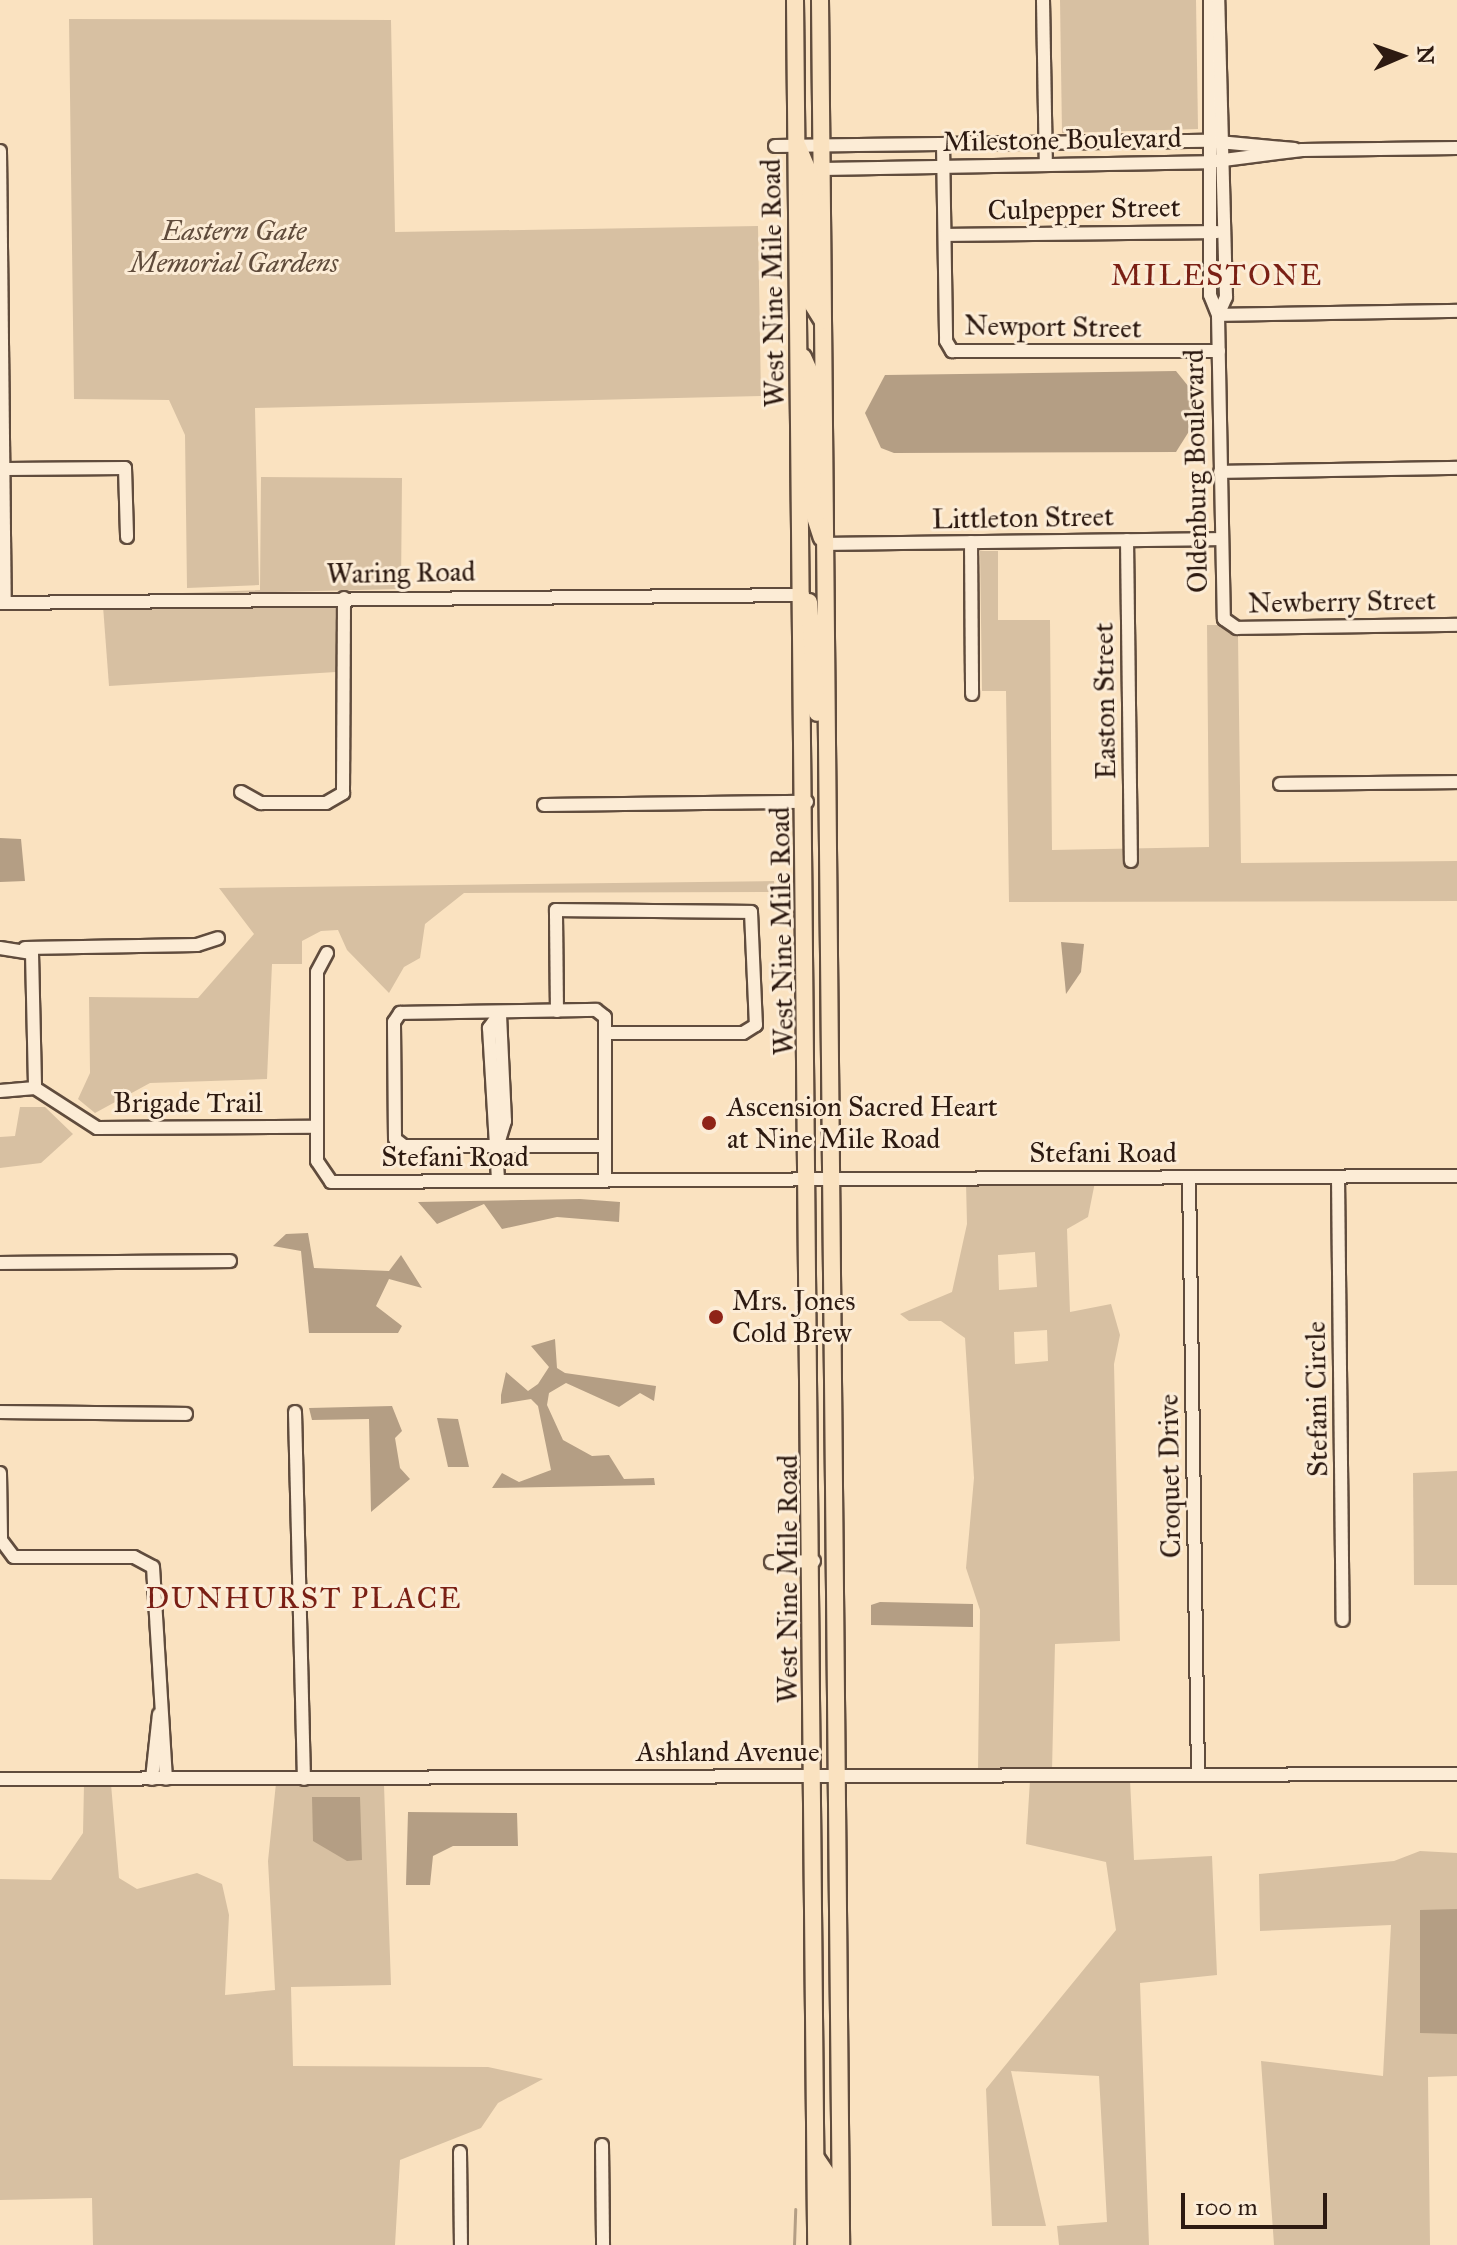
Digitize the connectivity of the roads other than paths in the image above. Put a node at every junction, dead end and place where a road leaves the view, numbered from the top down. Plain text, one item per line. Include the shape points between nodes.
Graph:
1 (795, 0) edge
2 (806, 0) edge
3 (820, 0) edge
4 (1043, 0) edge
5 (1210, 0) edge
6 (1218, 0) edge
7 (1208, 141) junction
8 (1046, 143) junction
9 (943, 144) junction
10 (1223, 144) junction
11 (775, 146) dead end
12 (809, 146) junction
13 (1457, 148) edge
14 (1302, 150) junction
15 (0, 151) edge
16 (1224, 159) junction
17 (1208, 162) junction
18 (1046, 164) junction
19 (943, 166) junction
20 (822, 169) junction
21 (1209, 232) junction
22 (1224, 232) junction
23 (945, 235) junction
24 (1457, 311) edge
25 (1218, 315) junction
26 (824, 322) junction
27 (799, 348) junction
28 (1219, 351) junction
29 (1457, 468) edge
30 (6, 469) junction
31 (1220, 472) junction
32 (127, 537) dead end
33 (1221, 539) junction
34 (1127, 540) junction
35 (971, 542) junction
36 (826, 544) junction
37 (803, 595) junction
38 (344, 598) junction
39 (2, 603) edge
40 (1229, 624) joint
41 (1457, 625) edge
42 (972, 694) dead end
43 (1457, 782) edge
44 (828, 783) junction
45 (1280, 784) dead end
46 (241, 792) dead end
47 (807, 802) junction
48 (544, 805) dead end
49 (1131, 861) dead end
50 (218, 938) dead end
51 (0, 948) edge
52 (25, 948) junction
53 (327, 953) dead end
54 (809, 969) junction
55 (557, 1011) junction
56 (500, 1013) junction
57 (605, 1033) junction
58 (30, 1089) junction
59 (0, 1091) edge
60 (316, 1127) junction
61 (498, 1144) junction
62 (605, 1146) junction
63 (1457, 1176) edge
64 (1189, 1177) junction
65 (1338, 1177) junction
66 (811, 1178) junction
67 (833, 1178) junction
68 (498, 1181) junction
69 (605, 1181) junction
70 (230, 1261) dead end
71 (0, 1263) edge
72 (834, 1391) junction
73 (0, 1412) edge
74 (295, 1412) dead end
75 (186, 1414) dead end
76 (0, 1473) edge
77 (814, 1561) junction
78 (771, 1562) dead end
79 (1343, 1620) dead end
80 (160, 1711) junction
81 (1457, 1774) edge
82 (1198, 1775) junction
83 (814, 1776) junction
84 (838, 1776) junction
85 (0, 1779) edge
86 (152, 1779) junction
87 (166, 1779) junction
88 (304, 1779) junction
89 (840, 1996) junction
90 (602, 2145) dead end
91 (460, 2152) dead end
92 (816, 2156) junction
93 (461, 2245) edge
94 (603, 2245) edge
95 (816, 2245) edge
96 (829, 2245) edge
97 (841, 2245) edge

1 - 12 main road, West Nine Mile Road
2 - 12 main road
3 - 12 main road, West Nine Mile Road
4 - 8 street
5 - 7 street, Oldenburg Boulevard
6 - 10 street, Oldenburg Boulevard
7 - 8 street, Milestone Boulevard
7 - 10 street, Milestone Boulevard
7 - 17 street, Oldenburg Boulevard
8 - 9 street, Milestone Boulevard
8 - 18 street
9 - 12 street, Milestone Boulevard
9 - 19 street, Newport Street
10 - 14 street, Milestone Boulevard
10 - 16 street, Oldenburg Boulevard
11 - 12 street, Milestone Boulevard
12 - 20 main road
12 - 26 main road via 811,302
12 - 27 main road, West Nine Mile Road
13 - 14 street, Milestone Boulevard
14 - 16 street, Milestone Boulevard
15 - 30 street
16 - 17 street, Milestone Boulevard
16 - 22 street, Oldenburg Boulevard
17 - 18 street, Milestone Boulevard
17 - 21 street, Oldenburg Boulevard
18 - 19 street, Milestone Boulevard
19 - 20 street, Milestone Boulevard
19 - 23 street, Newport Street
20 - 26 main road, West Nine Mile Road
21 - 22 street, Culpepper Street
21 - 23 street, Culpepper Street
21 - 25 street, Oldenburg Boulevard
22 - 25 street, Oldenburg Boulevard via 1226,297
23 - 28 street, Newport Street via 946,341 957,354
24 - 25 street
25 - 28 street, Oldenburg Boulevard
26 - 36 main road, West Nine Mile Road
27 - 36 main road via 812,377 813,511
27 - 37 main road, West Nine Mile Road
28 - 31 street, Oldenburg Boulevard
29 - 31 street
30 - 32 street via 125,468
30 - 39 street
31 - 33 street, Oldenburg Boulevard
33 - 34 street, Littleton Street
33 - 40 street, Oldenburg Boulevard
34 - 35 street, Littleton Street
34 - 49 street, Easton Street
35 - 36 street, Littleton Street
35 - 42 street
36 - 44 main road, West Nine Mile Road
37 - 38 street, Waring Road
37 - 44 main road via 813,607 819,775
37 - 47 main road, West Nine Mile Road
38 - 39 street, Waring Road
38 - 46 street via 343,793 326,803 261,803
40 - 41 street, Newberry Street
43 - 45 street
44 - 67 main road, West Nine Mile Road
47 - 48 street
47 - 54 main road, West Nine Mile Road
50 - 52 street via 197,945
51 - 52 street
52 - 58 street via 32,953
53 - 60 street via 317,972
54 - 66 main road, West Nine Mile Road
54 - 67 main road via 818,981 823,1166
55 - 56 street
55 - 57 street via 596,1010
55 - 57 street via 556,910 751,912 756,1025 743,1033
56 - 61 street via 505,1121
56 - 61 street via 400,1013 394,1022 395,1139 404,1146
57 - 62 street
58 - 59 street
58 - 60 street, Brigade Trail via 97,1128
60 - 68 street, Stefani Road via 320,1175 331,1182
61 - 62 street
61 - 68 street
62 - 69 street
63 - 65 street, Stefani Road
64 - 65 street, Stefani Road
64 - 67 street, Stefani Road
64 - 82 street, Croquet Drive
65 - 79 street, Stefani Circle
66 - 67 street, Stefani Road
66 - 69 street, Stefani Road
66 - 72 main road via 823,1201 825,1373
66 - 77 main road, West Nine Mile Road
67 - 72 main road, West Nine Mile Road
68 - 69 street, Stefani Road
70 - 71 street
72 - 84 main road, West Nine Mile Road
73 - 75 street
74 - 88 street
76 - 80 street via 1,1540 14,1557 134,1557 153,1567
77 - 78 street
77 - 83 main road, West Nine Mile Road
77 - 84 main road via 826,1593 827,1768
80 - 86 street via 150,1743
80 - 87 street
81 - 82 street, Ashland Avenue
82 - 84 street, Ashland Avenue
83 - 84 street, Ashland Avenue
83 - 88 street, Ashland Avenue
83 - 89 main road via 826,1790 829,1960
83 - 92 main road, West Nine Mile Road
84 - 89 main road, West Nine Mile Road
85 - 86 street, Ashland Avenue
86 - 87 street, Ashland Avenue
87 - 88 street, Ashland Avenue
89 - 97 main road, West Nine Mile Road
90 - 94 street
91 - 93 street
92 - 95 main road, West Nine Mile Road
92 - 96 main road via 828,2176

